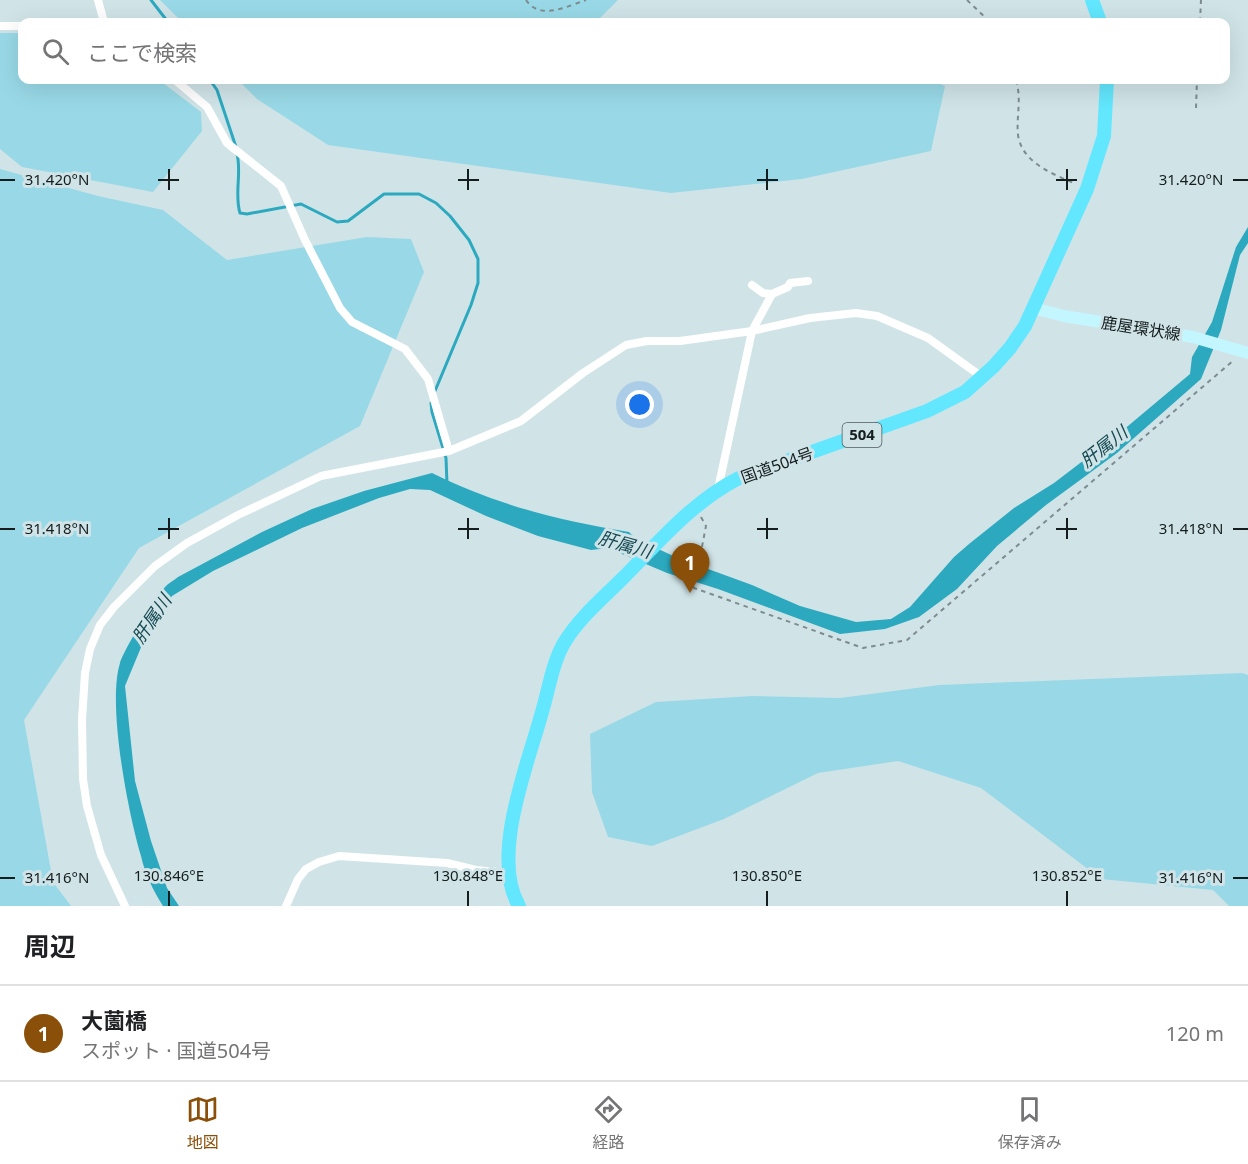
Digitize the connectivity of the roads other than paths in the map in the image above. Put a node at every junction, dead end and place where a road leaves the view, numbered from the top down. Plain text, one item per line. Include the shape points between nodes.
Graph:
1 (98, 0) edge
2 (1092, 0) edge
3 (103, 18) edge
4 (1099, 18) edge
5 (0, 26) edge
6 (18, 26) edge
7 (181, 84) edge
8 (1107, 84) edge
9 (808, 281) dead end
10 (752, 285) dead end
11 (772, 294) junction
12 (1033, 308) junction
13 (752, 332) junction
14 (1241, 351) edge
15 (982, 377) junction
16 (449, 451) junction
17 (718, 489) junction
18 (508, 873) junction
19 (125, 906) edge
20 (286, 906) edge
21 (519, 906) edge

1 - 3 street
2 - 4 highway
5 - 6 street
7 - 16 street via 207,107 227,143 281,186 340,308 352,322 405,349 428,380
8 - 12 highway, 国道504号 / 504 via 1104,136 1087,189
9 - 11 street via 790,283
10 - 11 street
11 - 13 street
12 - 14 main road, 鹿屋環状線 via 1194,337
12 - 15 highway, 国道504号 / 504 via 1010,348
13 - 15 street via 810,318 856,313 878,316 928,338
13 - 16 street via 626,345 521,421
13 - 17 street
15 - 17 highway, 国道504号 / 504 via 965,392 927,411
16 - 19 street via 321,476 238,515 155,566 100,626 85,673 83,779 101,855
17 - 18 highway, 国道504号 / 504 via 667,533 577,624 564,644 548,683 524,773 511,832
18 - 20 street via 447,863 339,856 306,869
18 - 21 highway, 国道504号 / 504

